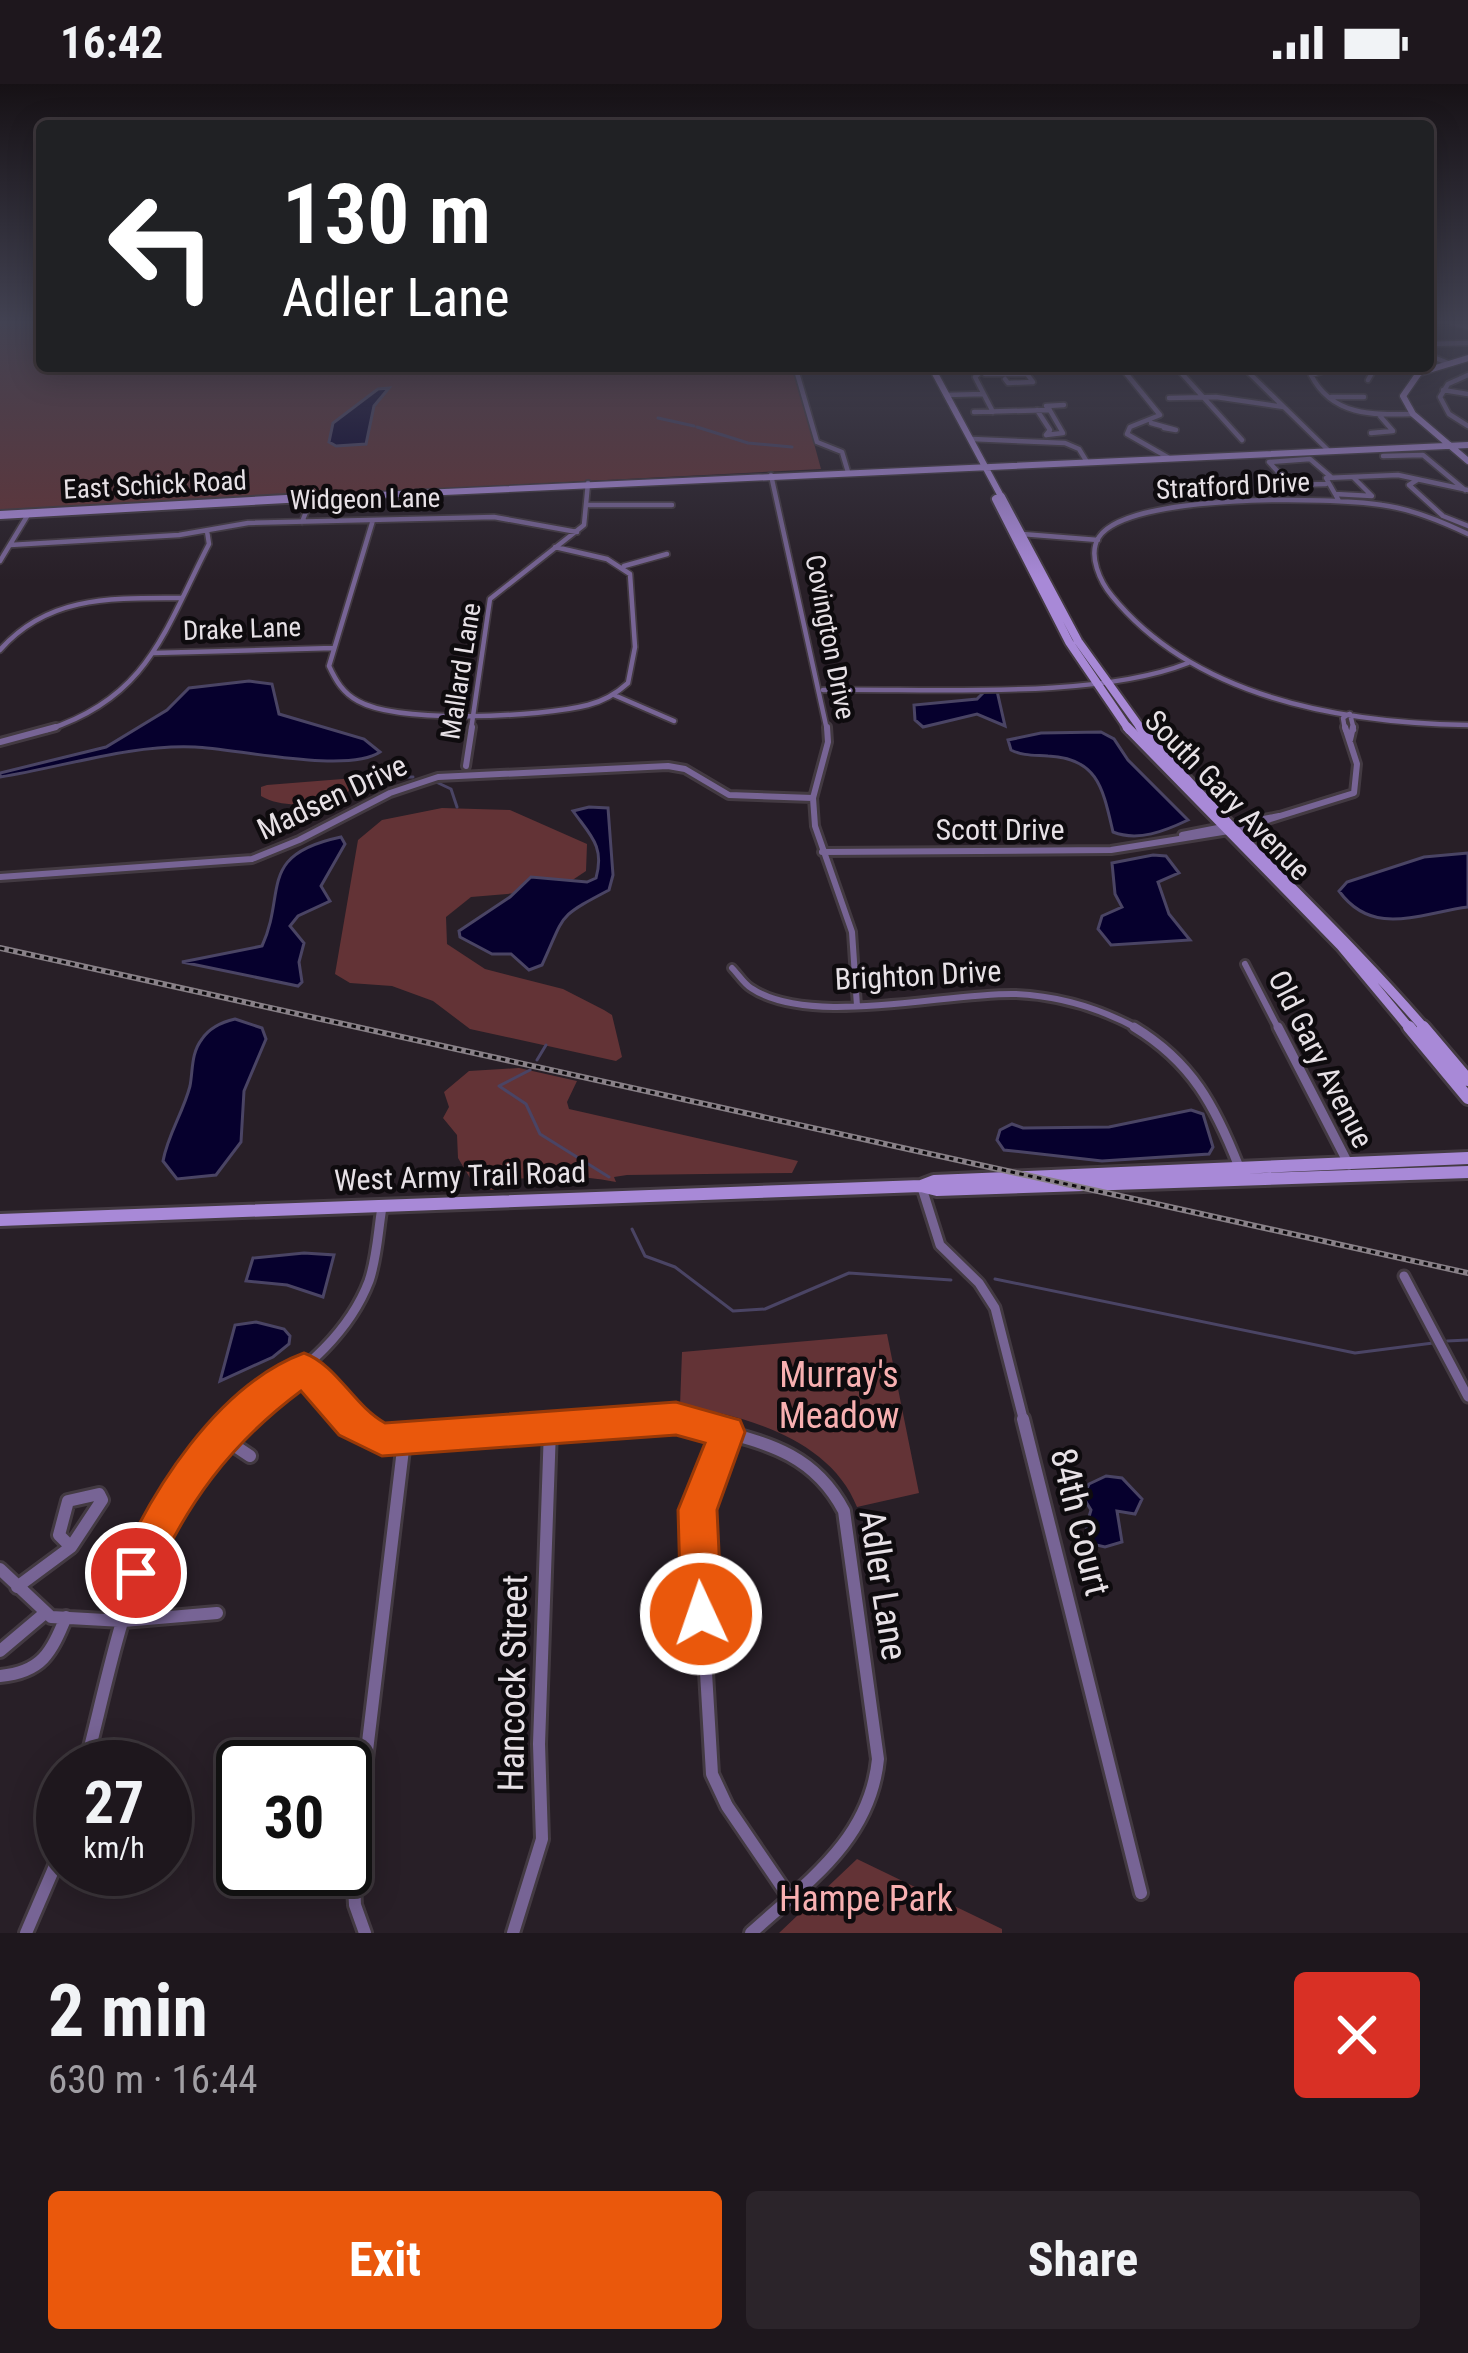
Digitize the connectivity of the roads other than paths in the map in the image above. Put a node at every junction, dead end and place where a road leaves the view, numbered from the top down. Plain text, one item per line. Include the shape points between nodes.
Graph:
1 (808, 409) edge
2 (954, 409) edge
3 (1012, 409) edge
4 (1041, 409) edge
5 (1050, 409) edge
6 (1156, 409) edge
7 (1215, 409) edge
8 (1286, 409) edge
9 (1347, 409) edge
10 (1410, 409) edge
11 (991, 410) junction
12 (1037, 410) junction
13 (974, 412) dead end
14 (1413, 414) junction
15 (1378, 415) junction
16 (1149, 422) junction
17 (1164, 428) dead end
18 (1371, 433) dead end
19 (969, 436) junction
20 (1045, 438) junction
21 (1242, 440) dead end
22 (1468, 445) edge
23 (1450, 446) junction
24 (1330, 451) junction
25 (1168, 458) junction
26 (1468, 461) edge
27 (1088, 462) junction
28 (983, 466) junction
29 (848, 472) junction
30 (1398, 475) junction
31 (1352, 476) junction
32 (1331, 477) junction
33 (775, 478) junction
34 (1418, 479) junction
35 (588, 483) junction
36 (1326, 484) junction
37 (1290, 485) junction
38 (1467, 491) edge
39 (1334, 494) junction
40 (312, 497) junction
41 (1301, 497) dead end
42 (1339, 501) junction
43 (672, 505) dead end
44 (588, 506) junction
45 (29, 513) junction
46 (0, 515) edge
47 (373, 520) junction
48 (302, 521) junction
49 (207, 530) junction
50 (1468, 530) edge
51 (578, 532) junction
52 (1023, 536) junction
53 (1097, 541) junction
54 (10, 545) junction
55 (556, 547) junction
56 (667, 554) dead end
57 (0, 561) edge
58 (623, 567) junction
59 (182, 598) junction
60 (333, 647) junction
61 (0, 650) edge
62 (153, 653) junction
63 (1188, 663) junction
64 (1098, 681) junction
65 (823, 690) junction
66 (614, 695) junction
67 (1349, 713) junction
68 (473, 714) junction
69 (674, 721) dead end
70 (1468, 725) edge
71 (0, 742) edge
72 (466, 766) dead end
73 (813, 798) junction
74 (1226, 827) junction
75 (822, 852) junction
76 (0, 877) edge
77 (1320, 918) junction
78 (1245, 964) dead end
79 (733, 968) dead end
80 (857, 1006) junction
81 (1468, 1080) edge
82 (1468, 1098) edge
83 (1468, 1158) edge
84 (1347, 1162) junction
85 (1468, 1172) edge
86 (1242, 1173) junction
87 (1354, 1176) junction
88 (921, 1186) junction
89 (382, 1206) junction
90 (0, 1220) edge
91 (1404, 1276) dead end
92 (304, 1368) junction
93 (1468, 1397) edge
94 (550, 1429) junction
95 (727, 1432) junction
96 (220, 1436) junction
97 (404, 1441) junction
98 (250, 1456) dead end
99 (73, 1549) junction
100 (0, 1569) edge
101 (17, 1587) junction
102 (217, 1612) dead end
103 (45, 1613) junction
104 (66, 1617) junction
105 (123, 1621) junction
106 (0, 1651) edge
107 (0, 1676) edge
108 (93, 1740) edge
109 (1141, 1893) dead end
110 (42, 1896) edge
111 (789, 1897) junction
112 (26, 1933) edge
113 (365, 1933) edge
114 (513, 1933) edge
115 (751, 1933) edge

1 - 29 street via 817,442 842,452
2 - 19 main road, South Gary Avenue
3 - 11 street
4 - 12 street
5 - 20 street via 1063,433
6 - 16 street
7 - 21 street
8 - 24 street
9 - 15 street
10 - 14 main road
11 - 12 street
11 - 13 street
12 - 20 street via 1050,430
14 - 15 street
14 - 23 main road
15 - 18 street via 1393,431
16 - 17 street
16 - 25 street via 1127,430
19 - 20 street
19 - 28 main road, South Gary Avenue
20 - 27 street via 1074,446
22 - 23 main road, East Schick Road
23 - 24 main road, East Schick Road
23 - 26 main road
24 - 25 main road, East Schick Road
25 - 27 main road, East Schick Road
27 - 28 main road, East Schick Road
28 - 29 main road, East Schick Road
28 - 52 main road, South Gary Avenue
28 - 64 main road, South Gary Avenue
29 - 33 main road, East Schick Road
30 - 31 street
30 - 34 street
30 - 38 street via 1381,457 1423,455
31 - 32 street
31 - 39 street via 1372,496
32 - 36 street
32 - 37 street via 1310,460 1270,461
33 - 35 main road, East Schick Road
33 - 65 street, Covington Drive
34 - 38 street
34 - 50 street via 1409,484
35 - 40 main road, East Schick Road
35 - 44 street
36 - 37 street
36 - 39 street
37 - 41 street
39 - 42 street
40 - 45 main road, East Schick Road
40 - 48 street
42 - 50 street, Stratford Drive via 1403,509
42 - 53 street, Stratford Drive via 1150,511 1106,528
43 - 44 street
44 - 51 street
45 - 46 main road, East Schick Road
45 - 54 street
47 - 48 street, Widgeon Lane
47 - 51 street, Widgeon Lane via 507,517
47 - 60 street
48 - 49 street, Widgeon Lane
49 - 54 street, Widgeon Lane
49 - 59 street via 209,544
51 - 55 street, Mallard Lane
52 - 53 street
52 - 64 main road, South Gary Avenue
53 - 63 street via 1097,569 1120,610
54 - 57 street
55 - 58 street
55 - 68 street, Mallard Lane via 492,596
56 - 58 street
58 - 66 street via 632,581 635,667
59 - 61 street via 88,601 39,615
59 - 62 street
60 - 62 street, Drake Lane
60 - 68 street via 330,674 351,697 405,714
62 - 71 street via 120,693 74,720
63 - 64 street via 1164,674
63 - 67 street
64 - 65 street
64 - 74 main road, South Gary Avenue
65 - 73 street, Covington Drive via 828,742
66 - 68 street via 574,708
66 - 69 street
67 - 70 street
67 - 74 street, Scott Drive via 1360,771 1354,793
68 - 72 street, Mallard Lane
73 - 75 street, Covington Drive
73 - 76 street, Madsen Drive via 729,796 668,766 438,777 252,859
74 - 75 street, Scott Drive via 1072,854
74 - 77 main road, South Gary Avenue
75 - 80 street, Covington Drive via 852,932
77 - 81 main road, South Gary Avenue
77 - 82 main road, South Gary Avenue
78 - 84 street, Old Gary Avenue
79 - 80 street, Brighton Drive via 762,991
80 - 86 street, Brighton Drive via 1017,994 1111,1016 1154,1039 1196,1076
83 - 84 main road, West Army Trail Road
84 - 86 main road, West Army Trail Road
84 - 87 street, Old Gary Avenue
85 - 87 main road, West Army Trail Road
86 - 87 main road, West Army Trail Road
86 - 88 main road, West Army Trail Road
88 - 89 main road, West Army Trail Road
88 - 109 street, 84th Court via 940,1245 994,1308
89 - 90 main road, West Army Trail Road
89 - 92 street via 362,1302
91 - 93 street
92 - 96 street
92 - 97 street, Adler Lane via 352,1424
94 - 95 street, Adler Lane via 676,1419
94 - 97 street, Adler Lane
94 - 114 street, Hancock Street via 542,1839
95 - 111 street via 697,1520 708,1756 727,1806
95 - 111 street, Adler Lane via 800,1457 838,1497 878,1760 860,1829
96 - 98 street
96 - 105 street via 154,1528
97 - 113 street via 353,1868
99 - 99 street via 102,1500 99,1494 68,1501 59,1534
99 - 101 street
100 - 101 street
101 - 103 street
102 - 105 street
103 - 104 street
103 - 106 street
104 - 105 street
104 - 107 street via 45,1666
105 - 108 street
110 - 112 street
111 - 115 street, Adler Lane

